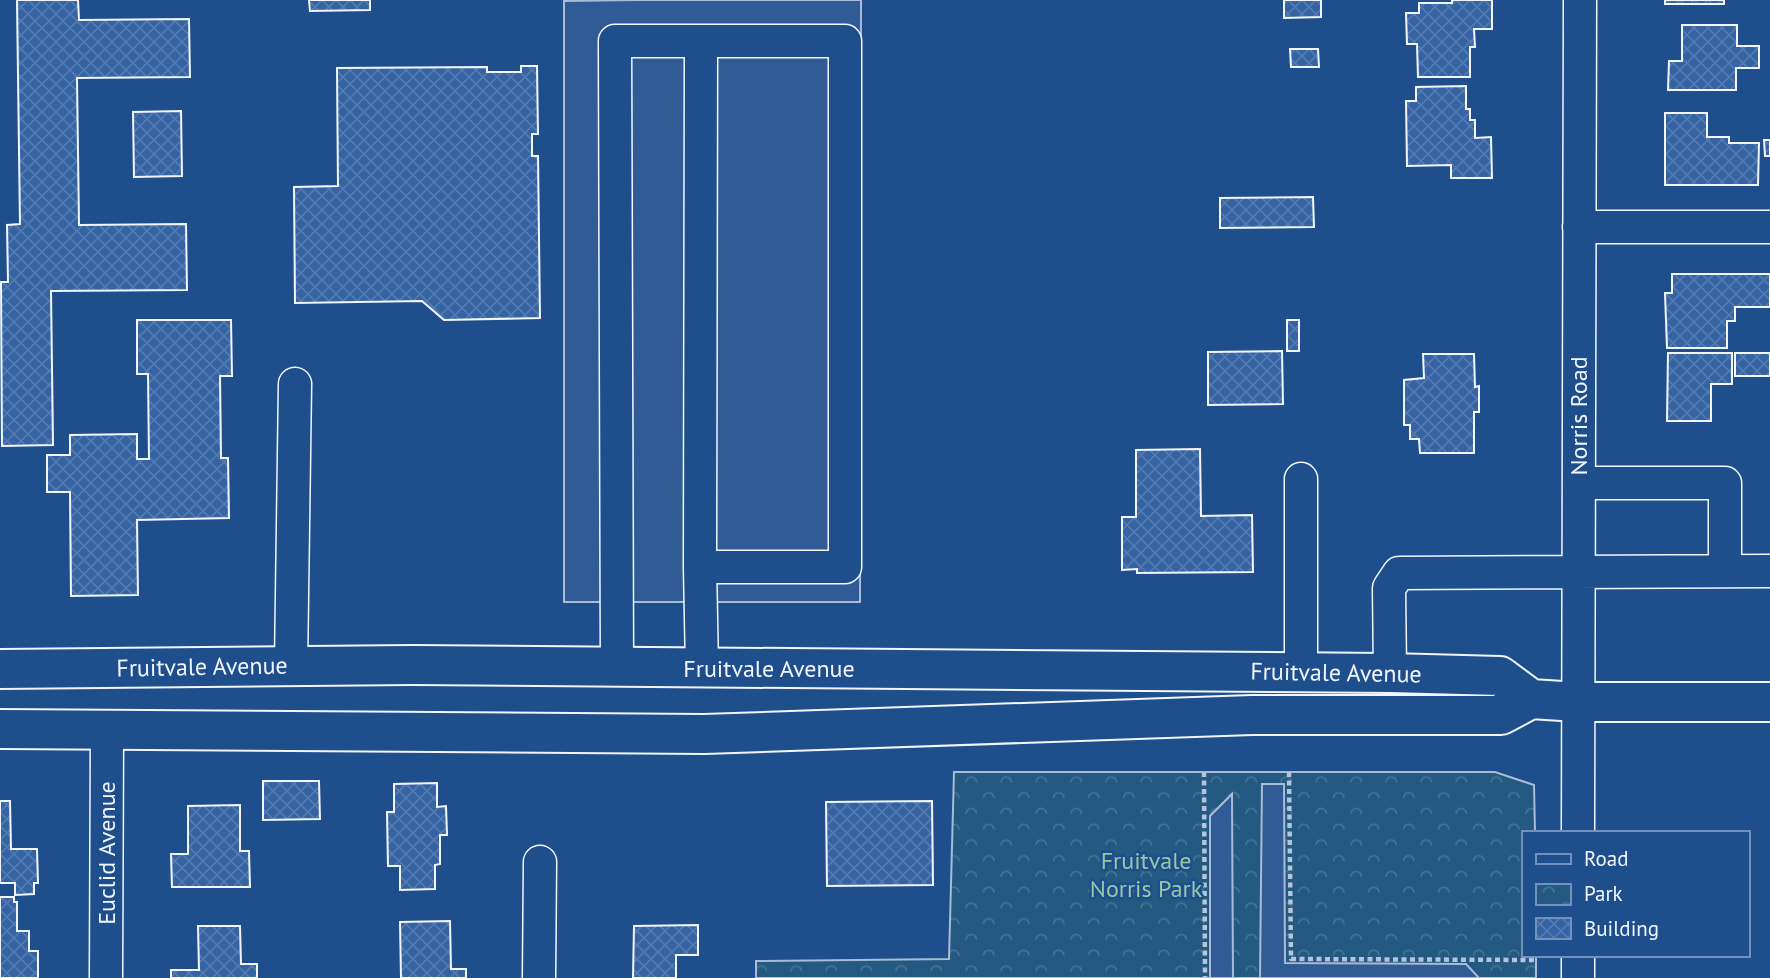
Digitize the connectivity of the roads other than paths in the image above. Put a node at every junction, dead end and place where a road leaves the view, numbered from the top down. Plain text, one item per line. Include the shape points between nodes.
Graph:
1 (1580, 0) edge
2 (701, 41) junction
3 (1579, 227) junction
4 (1770, 227) edge
5 (295, 384) dead end
6 (1301, 479) dead end
7 (1579, 483) junction
8 (701, 567) junction
9 (1725, 571) junction
10 (1770, 571) edge
11 (1579, 572) junction
12 (290, 666) junction
13 (617, 668) junction
14 (0, 669) edge
15 (702, 669) junction
16 (852, 669) junction
17 (1301, 673) junction
18 (1390, 673) junction
19 (1531, 699) junction
20 (1578, 702) junction
21 (1770, 702) edge
22 (853, 728) junction
23 (0, 729) edge
24 (107, 729) junction
25 (1578, 831) edge
26 (540, 862) dead end
27 (1578, 957) edge
28 (106, 978) edge
29 (539, 978) edge
30 (1578, 978) edge

1 - 3 street, Norris Road
2 - 8 street
2 - 8 street via 845,41 845,567
2 - 13 street via 615,41
3 - 4 street
3 - 7 street, Norris Road
5 - 12 street
6 - 17 street
7 - 9 street via 1725,483
7 - 11 street, Norris Road
8 - 15 street
9 - 10 street
9 - 11 street
11 - 18 street via 1399,573 1389,588
11 - 20 street, Norris Road
12 - 13 main road, Fruitvale Avenue
12 - 14 main road, Fruitvale Avenue
13 - 15 main road, Fruitvale Avenue
15 - 16 main road, Fruitvale Avenue
16 - 17 main road, Fruitvale Avenue
16 - 22 main road
17 - 18 main road, Fruitvale Avenue
18 - 19 main road, Fruitvale Avenue via 1500,676
19 - 20 main road
19 - 22 main road, Fruitvale Avenue via 1501,715 1252,715
20 - 21 main road
20 - 25 street, Norris Road
22 - 24 main road, Fruitvale Avenue via 704,734
23 - 24 main road, Fruitvale Avenue
24 - 28 street, Euclid Avenue
26 - 29 street
27 - 30 street

